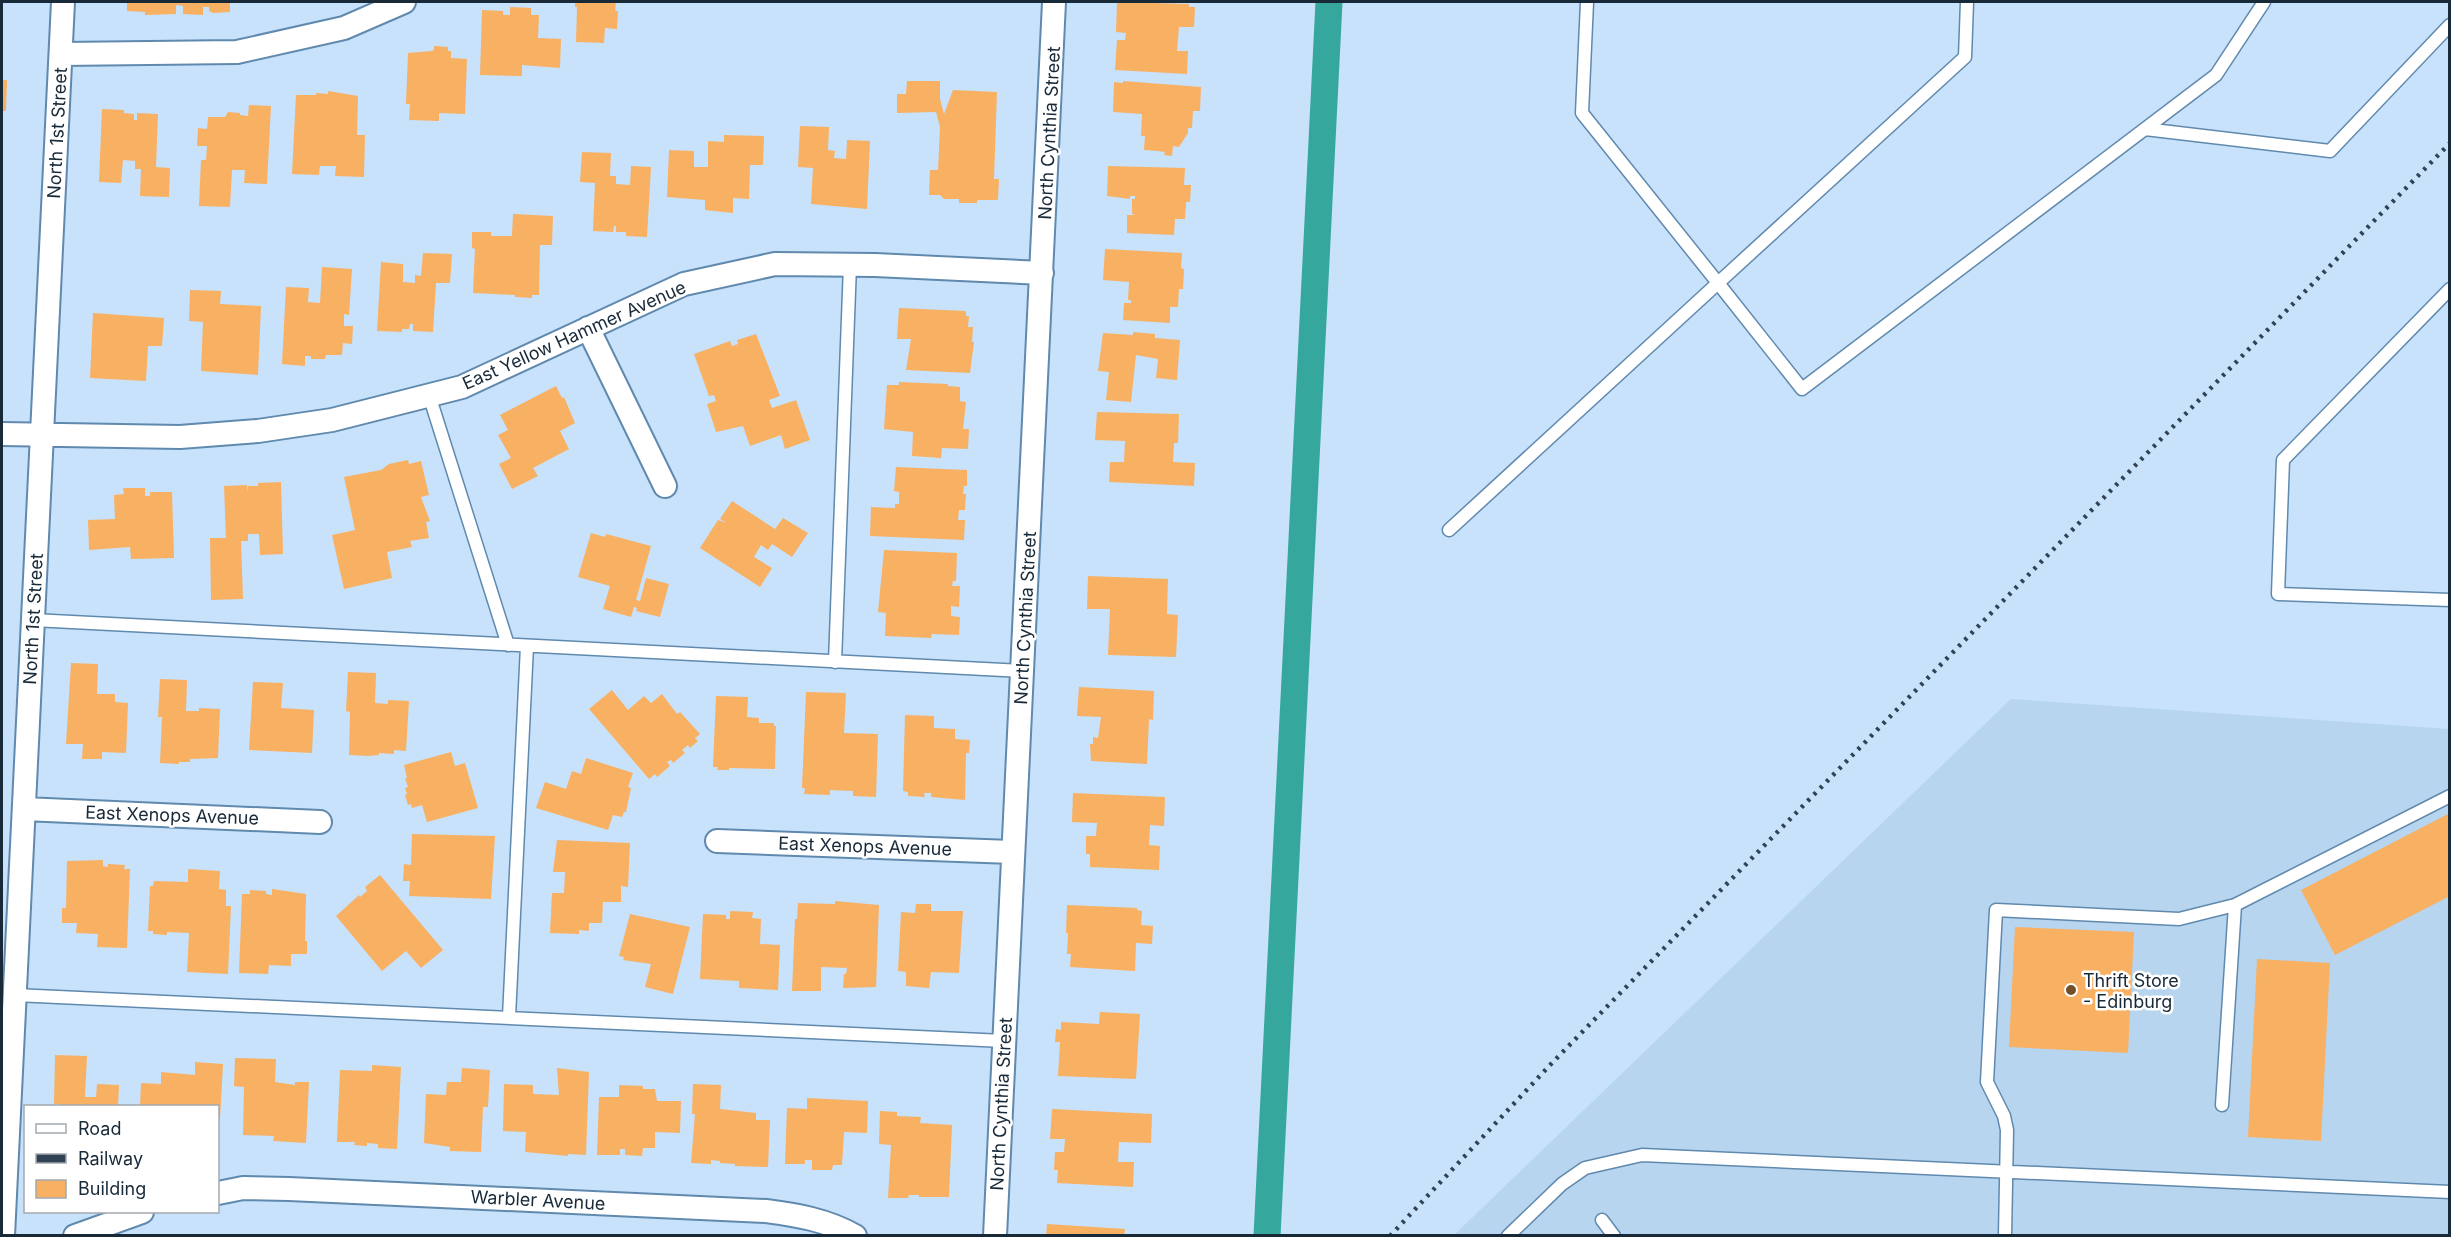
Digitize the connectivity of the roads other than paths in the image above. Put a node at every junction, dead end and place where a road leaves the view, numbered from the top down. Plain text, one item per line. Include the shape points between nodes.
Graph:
1 (63, 2) edge
2 (404, 2) edge
3 (1054, 2) edge
4 (1587, 2) edge
5 (1967, 2) edge
6 (2264, 2) edge
7 (2450, 25) edge
8 (61, 54) junction
9 (2145, 129) junction
10 (850, 265) junction
11 (1042, 273) junction
12 (1718, 284) junction
13 (2450, 289) edge
14 (588, 328) junction
15 (429, 395) junction
16 (2, 434) edge
17 (42, 436) junction
18 (665, 486) dead end
19 (1449, 530) dead end
20 (2450, 600) edge
21 (33, 620) junction
22 (508, 645) junction
23 (527, 646) junction
24 (835, 662) junction
25 (1022, 671) junction
26 (2450, 796) edge
27 (24, 809) junction
28 (320, 822) dead end
29 (717, 841) dead end
30 (1012, 852) junction
31 (2235, 905) junction
32 (15, 995) junction
33 (509, 1017) junction
34 (1004, 1041) junction
35 (2222, 1105) dead end
36 (2008, 1172) junction
37 (2450, 1191) edge
38 (219, 1193) edge
39 (139, 1213) edge
40 (1602, 1220) dead end
41 (3, 1236) edge
42 (75, 1236) edge
43 (855, 1236) edge
44 (995, 1236) edge
45 (1508, 1236) edge
46 (1614, 1236) edge
47 (2005, 1236) edge

1 - 8 street, North 1st Street
2 - 8 street via 344,28 237,52
3 - 11 street, North Cynthia Street
4 - 12 lane via 1582,113
5 - 12 lane via 1965,57
6 - 9 lane via 2216,75
7 - 9 lane via 2330,151
8 - 17 street, North 1st Street
9 - 12 lane via 1802,389
10 - 11 street, East Yellow Hammer Avenue
10 - 14 street, East Yellow Hammer Avenue via 775,264 684,284
10 - 24 lane
11 - 25 street, North Cynthia Street
12 - 19 lane
13 - 20 lane via 2283,460 2278,594
14 - 15 street, East Yellow Hammer Avenue via 462,387
14 - 18 street
15 - 17 street, East Yellow Hammer Avenue via 332,420 258,431 180,437
15 - 22 lane
16 - 17 street, East Yellow Hammer Avenue
17 - 21 street, North 1st Street
21 - 22 lane
21 - 27 street, North 1st Street
22 - 23 lane
23 - 24 lane
23 - 33 lane
24 - 25 lane
25 - 30 street, North Cynthia Street
26 - 31 lane
27 - 28 street, East Xenops Avenue
27 - 32 street, North 1st Street
29 - 30 street, East Xenops Avenue
30 - 34 street, North Cynthia Street
31 - 35 lane
31 - 36 lane via 2179,919 1996,910 1987,1082 2004,1116
32 - 33 lane
32 - 41 street, North 1st Street
33 - 34 lane
34 - 44 street, North Cynthia Street
36 - 37 lane
36 - 45 lane via 1642,1155 1585,1168 1562,1184
36 - 47 lane
38 - 43 street, Warbler Avenue via 243,1188 289,1189 766,1211 805,1217
39 - 42 street
40 - 46 lane

